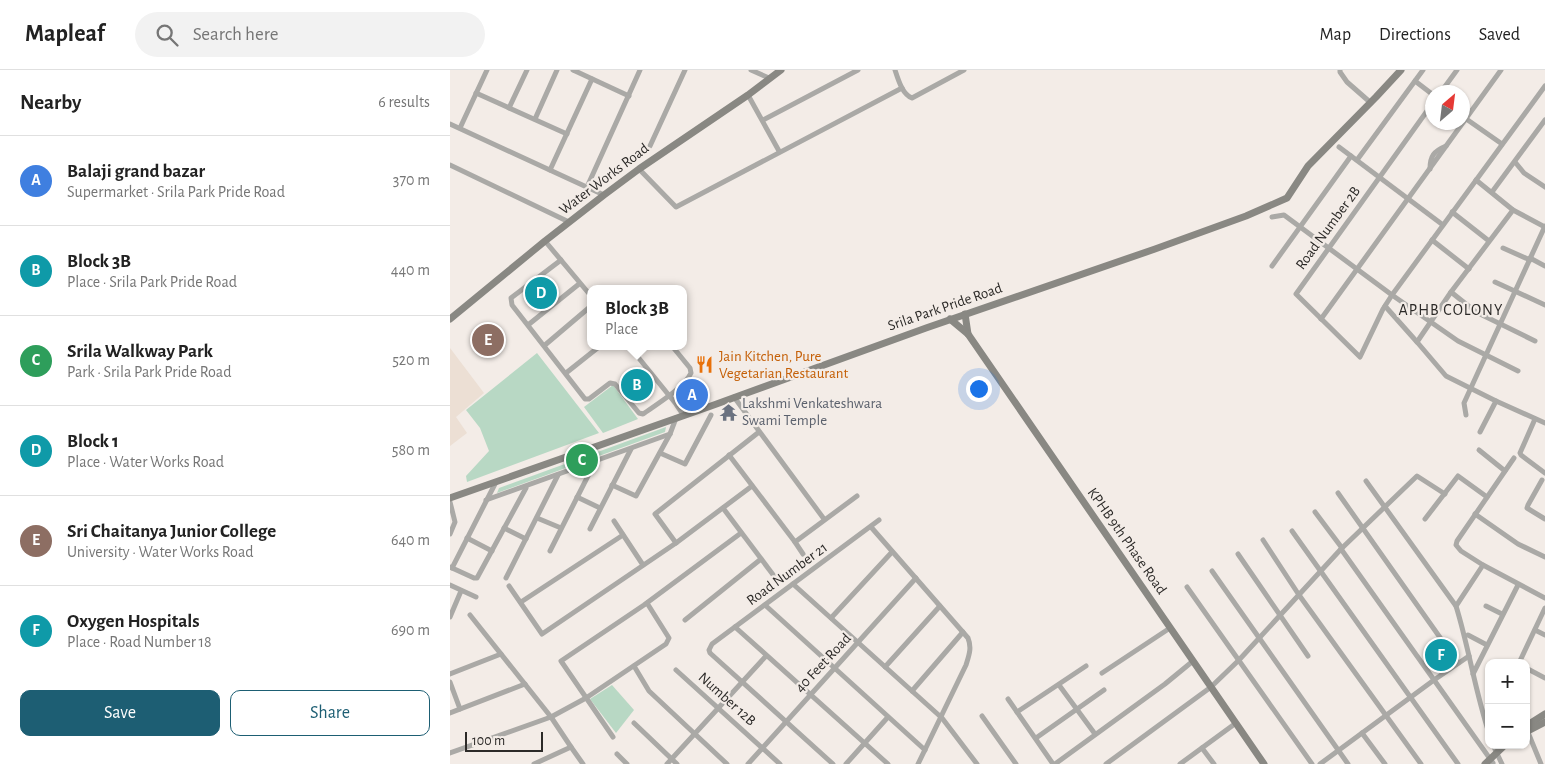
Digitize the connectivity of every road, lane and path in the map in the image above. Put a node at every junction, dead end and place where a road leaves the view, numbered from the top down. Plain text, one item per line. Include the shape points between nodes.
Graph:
1 (487, 70) edge
2 (527, 70) edge
3 (557, 70) edge
4 (573, 70) edge
5 (640, 70) edge
6 (685, 70) edge
7 (751, 70) edge
8 (781, 70) edge
9 (858, 70) edge
10 (894, 70) edge
11 (964, 70) edge
12 (1340, 70) edge
13 (1401, 70) edge
14 (1423, 70) edge
15 (1457, 70) edge
16 (1502, 70) edge
17 (769, 78) junction
18 (592, 79) junction
19 (1414, 81) junction
20 (1446, 85) edge
21 (1545, 86) edge
22 (902, 88) junction
23 (1425, 89) edge
24 (476, 93) junction
25 (748, 95) junction
26 (629, 96) junction
27 (1371, 103) junction
28 (509, 108) junction
29 (1470, 110) edge
30 (1425, 114) edge
31 (535, 120) junction
32 (763, 120) junction
33 (1545, 120) edge
34 (1470, 121) edge
35 (450, 124) edge
36 (460, 128) junction
37 (1456, 130) edge
38 (567, 134) junction
39 (1502, 144) junction
40 (650, 146) dead end
41 (1339, 147) dead end
42 (779, 152) junction
43 (1351, 156) junction
44 (1357, 160) junction
45 (1515, 162) junction
46 (450, 165) edge
47 (638, 169) junction
48 (550, 170) junction
49 (1380, 177) junction
50 (1476, 180) junction
51 (587, 187) junction
52 (1545, 187) edge
53 (1492, 192) junction
54 (604, 195) junction
55 (1408, 198) junction
56 (1513, 210) junction
57 (1452, 212) junction
58 (1272, 217) dead end
59 (569, 222) junction
60 (1443, 225) junction
61 (1299, 226) junction
62 (1545, 226) edge
63 (545, 240) junction
64 (1432, 240) junction
65 (1489, 241) junction
66 (1330, 248) junction
67 (1503, 248) dead end
68 (1530, 259) junction
69 (561, 260) junction
70 (1272, 266) dead end
71 (1545, 266) edge
72 (1357, 268) junction
73 (1469, 269) junction
74 (1495, 282) dead end
75 (579, 284) junction
76 (1515, 291) junction
77 (587, 292) edge
78 (1451, 292) junction
79 (1392, 295) junction
80 (1385, 306) junction
81 (1545, 306) edge
82 (587, 309) edge
83 (966, 314) junction
84 (450, 319) edge
85 (950, 319) junction
86 (1321, 319) junction
87 (1430, 323) junction
88 (528, 324) junction
89 (1500, 324) junction
90 (968, 334) junction
91 (1535, 341) dead end
92 (1418, 342) junction
93 (545, 345) junction
94 (595, 350) edge
95 (632, 350) edge
96 (675, 350) edge
97 (1486, 356) junction
98 (1518, 371) dead end
99 (566, 373) junction
100 (1471, 388) junction
101 (668, 395) junction
102 (734, 397) junction
103 (1496, 401) junction
104 (711, 415) dead end
105 (684, 416) junction
106 (1466, 416) dead end
107 (676, 418) junction
108 (1535, 419) junction
109 (1545, 423) edge
110 (759, 432) junction
111 (1480, 432) dead end
112 (670, 434) junction
113 (632, 448) junction
114 (1479, 450) dead end
115 (660, 453) junction
116 (729, 455) junction
117 (1514, 458) dead end
118 (595, 461) junction
119 (1505, 470) junction
120 (1545, 473) edge
121 (558, 474) junction
122 (1542, 480) dead end
123 (1366, 481) dead end
124 (496, 482) junction
125 (612, 485) junction
126 (752, 486) junction
127 (526, 487) junction
128 (1338, 493) dead end
129 (1444, 494) junction
130 (578, 496) junction
131 (857, 496) dead end
132 (1487, 497) junction
133 (450, 498) edge
134 (486, 500) junction
135 (450, 502) edge
136 (1384, 507) junction
137 (600, 508) junction
138 (723, 508) junction
139 (1315, 512) dead end
140 (1475, 514) junction
141 (537, 518) junction
142 (824, 519) junction
143 (1425, 519) dead end
144 (1545, 519) edge
145 (879, 520) dead end
146 (614, 521) dead end
147 (871, 527) junction
148 (504, 528) junction
149 (561, 528) junction
150 (590, 529) dead end
151 (1362, 529) junction
152 (1292, 531) dead end
153 (741, 532) junction
154 (450, 534) edge
155 (623, 535) junction
156 (467, 538) junction
157 (526, 539) junction
158 (1263, 540) dead end
159 (795, 542) junction
160 (676, 543) junction
161 (1342, 548) junction
162 (492, 551) junction
163 (550, 551) dead end
164 (892, 552) junction
165 (803, 554) dead end
166 (1238, 554) dead end
167 (1545, 557) edge
168 (761, 559) junction
169 (643, 565) junction
170 (1483, 566) junction
171 (451, 568) edge
172 (1212, 571) dead end
173 (1320, 572) junction
174 (774, 576) dead end
175 (506, 578) dead end
176 (916, 578) junction
177 (793, 584) junction
178 (450, 585) edge
179 (1518, 585) junction
180 (510, 586) dead end
181 (1187, 588) dead end
182 (462, 591) junction
183 (1299, 594) junction
184 (476, 597) dead end
185 (1545, 598) edge
186 (521, 602) junction
187 (647, 603) junction
188 (765, 606) junction
189 (940, 606) junction
190 (1456, 606) junction
191 (1486, 606) dead end
192 (1545, 608) edge
193 (1502, 614) junction
194 (470, 615) dead end
195 (1281, 616) junction
196 (450, 617) edge
197 (831, 618) junction
198 (685, 620) dead end
199 (735, 627) junction
200 (1170, 628) junction
201 (1535, 630) junction
202 (963, 632) junction
203 (1468, 635) dead end
204 (1545, 635) edge
205 (1259, 636) junction
206 (858, 643) junction
207 (1487, 645) junction
208 (501, 654) junction
209 (766, 656) junction
210 (1308, 656) dead end
211 (1469, 656) junction
212 (1520, 659) edge
213 (1239, 660) junction
214 (1193, 661) junction
215 (1458, 664) junction
216 (634, 666) junction
217 (1086, 666) dead end
218 (885, 667) junction
219 (834, 669) junction
220 (676, 670) dead end
221 (1530, 670) edge
222 (1102, 673) dead end
223 (450, 674) edge
224 (1472, 675) junction
225 (1545, 678) edge
226 (1434, 680) junction
227 (450, 682) edge
228 (742, 682) junction
229 (525, 684) junction
230 (1059, 685) junction
231 (1211, 687) junction
232 (1104, 690) dead end
233 (912, 691) junction
234 (810, 696) junction
235 (1410, 697) junction
236 (586, 698) junction
237 (1008, 699) dead end
238 (718, 708) junction
239 (460, 709) junction
240 (1078, 709) junction
241 (1017, 712) junction
242 (450, 713) edge
243 (1545, 714) edge
244 (1385, 715) junction
245 (982, 716) dead end
246 (888, 717) junction
247 (552, 718) junction
248 (942, 718) junction
249 (1485, 721) edge
250 (786, 722) junction
251 (1545, 722) edge
252 (634, 723) dead end
253 (1236, 723) junction
254 (1530, 726) edge
255 (1530, 728) edge
256 (1362, 733) junction
257 (695, 734) junction
258 (1095, 734) junction
259 (1530, 736) edge
260 (614, 737) dead end
261 (1036, 738) junction
262 (865, 744) junction
263 (571, 747) junction
264 (762, 748) junction
265 (1202, 748) junction
266 (1503, 749) edge
267 (1507, 749) edge
268 (925, 750) junction
269 (1338, 750) junction
270 (450, 753) edge
271 (617, 754) dead end
272 (672, 759) junction
273 (1494, 761) edge
274 (534, 764) edge
275 (583, 764) edge
276 (627, 764) edge
277 (668, 764) edge
278 (677, 764) edge
279 (727, 764) edge
280 (748, 764) edge
281 (780, 764) edge
282 (833, 764) edge
283 (846, 764) edge
284 (888, 764) edge
285 (918, 764) edge
286 (977, 764) edge
287 (1016, 764) edge
288 (1054, 764) edge
289 (1106, 764) edge
290 (1180, 764) edge
291 (1214, 764) edge
292 (1264, 764) edge
293 (1312, 764) edge
294 (1320, 764) edge
295 (1348, 764) edge
296 (1385, 764) edge
297 (1421, 764) edge
298 (1458, 764) edge
299 (1541, 764) edge

1 - 24 street
2 - 28 street
3 - 31 street
4 - 18 street
5 - 26 street
6 - 40 street
7 - 17 street
8 - 17 street, Water Works Road
9 - 32 street
10 - 22 street
11 - 22 street via 912,98
12 - 27 street via 1347,82
13 - 27 street, Srila Park Pride Road
14 - 19 street
15 - 20 street
16 - 29 street
17 - 25 street, Water Works Road
18 - 26 street
18 - 38 street
19 - 23 street
19 - 44 street
21 - 39 street
22 - 42 street
24 - 28 street
24 - 36 street
25 - 32 street
25 - 47 street, Water Works Road
26 - 51 street
27 - 83 street, Srila Park Pride Road via 1308,166 1287,198 1246,216
28 - 31 street
30 - 49 street, Road Number 2B
31 - 38 street
32 - 42 street
33 - 45 street
34 - 39 street
35 - 36 street
36 - 48 street
37 - 55 street via 1447,146 1432,155 1430,169
38 - 48 street
39 - 50 street
41 - 43 street
42 - 47 street via 676,207
43 - 44 street
43 - 61 street
44 - 49 street
45 - 52 street via 1524,173
45 - 53 street
46 - 59 street
47 - 54 street, Water Works Road
48 - 51 street
49 - 55 street
49 - 66 street, Road Number 2B
50 - 53 street
50 - 57 street
51 - 54 street
53 - 56 street
54 - 59 street, Water Works Road
55 - 60 street
55 - 72 street
56 - 62 street
56 - 65 street
57 - 60 street
57 - 65 street
58 - 61 street via 1284,215
59 - 63 street, Water Works Road
60 - 64 street
61 - 66 street
61 - 70 street
62 - 68 street
63 - 69 street
63 - 84 street, Water Works Road
64 - 73 street
64 - 79 street
65 - 73 street
66 - 72 street
66 - 86 street, Road Number 2B via 1296,294
67 - 68 street
68 - 71 street
68 - 76 street
69 - 75 street
69 - 88 street via 511,298 512,305
72 - 79 street
72 - 86 street
73 - 78 street
74 - 76 street
75 - 77 street
75 - 88 street
76 - 81 street
76 - 89 street
78 - 87 street
78 - 89 street via 1476,312
79 - 80 street
79 - 87 street
80 - 86 street via 1360,357
80 - 92 street
82 - 93 street
83 - 85 street, Srila Park Pride Road
83 - 90 street, KPHB 9th Phase Road
85 - 90 street, KPHB 9th Phase Road
85 - 102 street, Srila Park Pride Road
87 - 92 street
87 - 97 street
88 - 93 street
89 - 91 street
89 - 97 street
90 - 200 street, KPHB 9th Phase Road
92 - 100 street via 1446,376
93 - 99 street
94 - 99 street
95 - 101 street
96 - 101 street via 691,373
97 - 98 street
97 - 100 street
99 - 101 street via 587,399 610,383 615,384 641,414
100 - 103 street
100 - 106 street via 1464,403
101 - 105 street
102 - 105 street, Srila Park Pride Road
102 - 110 street
103 - 108 street
103 - 111 street
104 - 115 street via 685,464
105 - 107 street, Srila Park Pride Road
107 - 112 street
107 - 124 street, Srila Park Pride Road
108 - 109 street
108 - 120 street via 1520,453
110 - 116 street
110 - 142 street
112 - 113 street
112 - 115 street
113 - 118 street
113 - 125 street
114 - 119 street
115 - 125 street via 636,496
116 - 126 street
116 - 160 street via 655,514
117 - 119 street
118 - 121 street
118 - 130 street
119 - 132 street
121 - 127 street
121 - 141 street
122 - 144 street via 1527,508
123 - 136 street
124 - 133 street, Srila Park Pride Road
124 - 134 street
125 - 137 street
126 - 138 street
126 - 159 street
127 - 134 street
127 - 148 street
128 - 151 street
129 - 132 street via 1458,476
129 - 136 street via 1417,476
129 - 143 street
130 - 137 street
130 - 149 street
131 - 142 street
132 - 140 street
134 - 156 street
135 - 154 street via 455,522
136 - 151 street
136 - 190 street
137 - 150 street
138 - 153 street
138 - 160 street
139 - 161 street
140 - 167 street via 1518,544
140 - 170 street via 1456,544
141 - 149 street
141 - 157 street
142 - 159 street
145 - 147 street, Road Number 21
146 - 155 street
147 - 164 street
147 - 177 street, Road Number 21
148 - 157 street
148 - 162 street
149 - 163 street
151 - 161 street
151 - 215 street
152 - 173 street
153 - 168 street
153 - 187 street
155 - 169 street
155 - 186 street
156 - 162 street
156 - 171 street
157 - 175 street
158 - 183 street
159 - 165 street
160 - 169 street
161 - 173 street
161 - 226 street
162 - 171 street via 477,578
164 - 176 street
164 - 197 street
166 - 195 street
168 - 174 street
168 - 198 street
169 - 186 street via 542,634
170 - 179 street
170 - 190 street
172 - 205 street
173 - 183 street
173 - 235 street
176 - 189 street
176 - 206 street, 40 Feet Road
177 - 188 street, Road Number 21
177 - 197 street
178 - 182 street
179 - 185 street
179 - 193 street
180 - 186 street
181 - 213 street
182 - 184 street
182 - 196 street
183 - 195 street
183 - 244 street
187 - 216 street via 668,641
187 - 236 street via 561,661
188 - 199 street, Road Number 21
188 - 219 street
189 - 202 street
189 - 218 street
190 - 211 street
191 - 193 street
192 - 201 street
193 - 207 street
194 - 208 street
195 - 205 street
195 - 210 street
197 - 206 street
199 - 209 street
199 - 228 street, Road Number 21 via 710,647 710,652
200 - 214 street, KPHB 9th Phase Road
200 - 222 street
201 - 204 street
201 - 212 street
202 - 233 street
202 - 248 street via 970,650
203 - 207 street
205 - 213 street
205 - 269 street
206 - 218 street
206 - 219 street, 40 Feet Road
207 - 224 street
208 - 223 street
208 - 229 street
209 - 228 street
209 - 234 street
211 - 215 street
211 - 224 street
213 - 231 street
213 - 293 street
214 - 231 street, KPHB 9th Phase Road
214 - 258 street
215 - 226 street
216 - 236 street
216 - 257 street via 649,691
217 - 230 street
218 - 233 street
219 - 234 street, 40 Feet Road
219 - 246 street
220 - 238 street, Number 12B
221 - 225 street
224 - 249 street
226 - 235 street
226 - 273 street
227 - 239 street
228 - 238 street
228 - 250 street
229 - 239 street
229 - 247 street
230 - 240 street
230 - 241 street
231 - 253 street, KPHB 9th Phase Road
231 - 289 street
232 - 240 street
233 - 248 street
234 - 250 street, 40 Feet Road
234 - 262 street
235 - 244 street
235 - 298 street
236 - 247 street
236 - 260 street
237 - 241 street
238 - 257 street
238 - 264 street, Number 12B
239 - 242 street
240 - 258 street
240 - 261 street
241 - 261 street
243 - 254 street
244 - 256 street
244 - 297 street
245 - 287 street
246 - 262 street
246 - 268 street
247 - 263 street
247 - 270 street
248 - 268 street
248 - 286 street
250 - 264 street, 40 Feet Road
250 - 282 street
251 - 255 street
252 - 272 street
253 - 265 street
253 - 292 street, KPHB 9th Phase Road
256 - 269 street
256 - 296 street
257 - 272 street
257 - 279 street
258 - 288 street
259 - 299 street
261 - 288 street
262 - 283 street
262 - 284 street
263 - 274 street
263 - 275 street
264 - 280 street, 40 Feet Road
264 - 281 street, Number 12B
265 - 290 street
265 - 291 street
266 - 273 street
267 - 273 street
268 - 285 street
269 - 294 street
269 - 295 street
271 - 276 street
272 - 277 street
272 - 278 street

